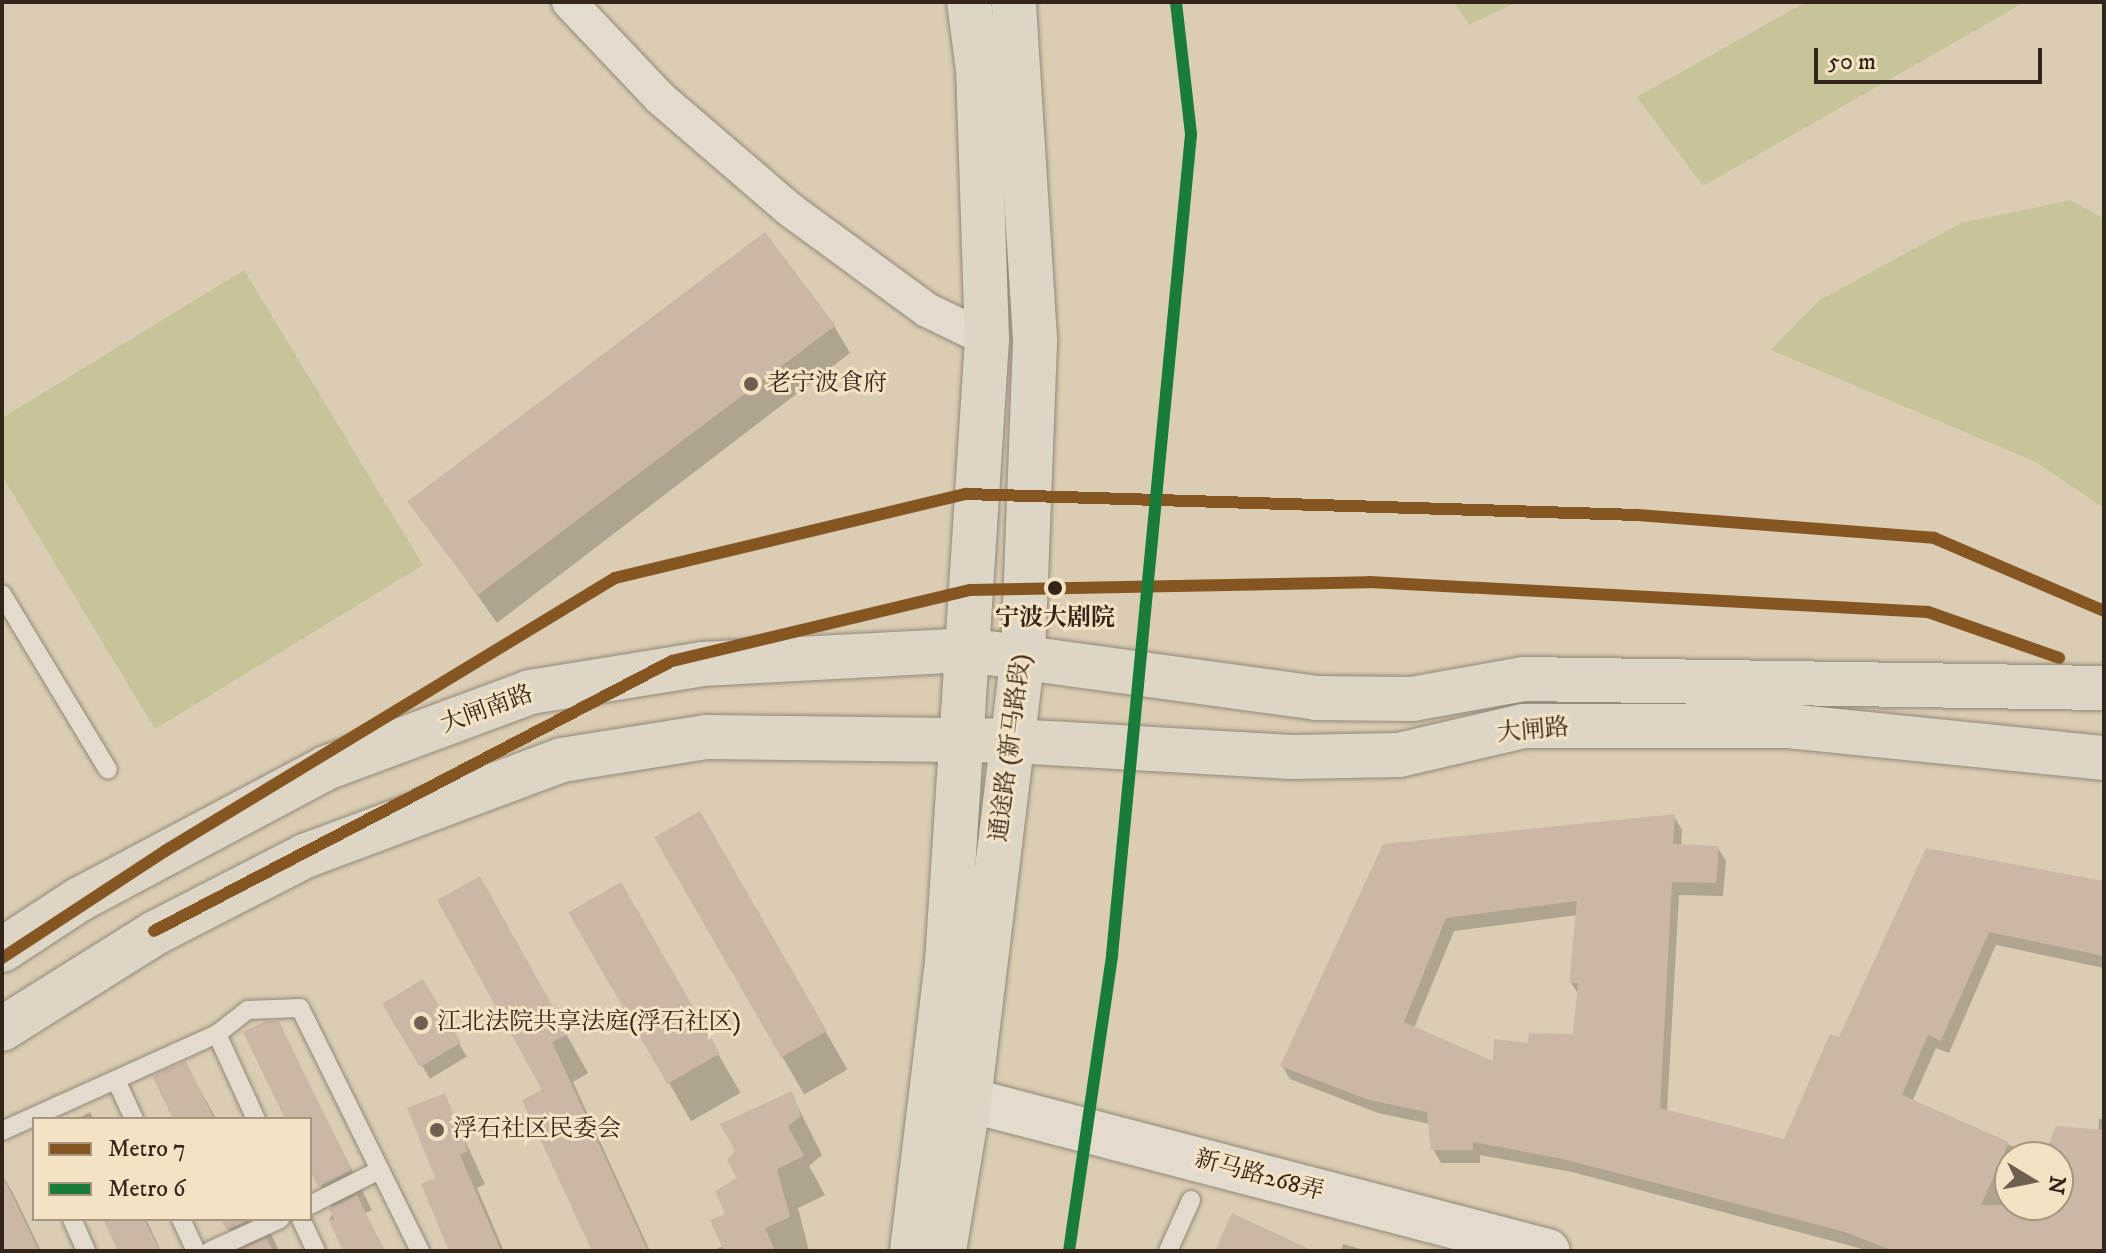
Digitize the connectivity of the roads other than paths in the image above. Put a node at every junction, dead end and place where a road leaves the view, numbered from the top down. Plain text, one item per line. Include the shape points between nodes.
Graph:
1 (569, 2) edge
2 (969, 2) edge
3 (1014, 2) edge
4 (987, 339) junction
5 (2, 594) edge
6 (967, 650) junction
7 (1023, 656) junction
8 (2104, 688) edge
9 (963, 741) junction
10 (1013, 741) junction
11 (2104, 758) edge
12 (108, 770) dead end
13 (2, 950) edge
14 (2, 1029) edge
15 (217, 1034) junction
16 (116, 1080) junction
17 (969, 1100) junction
18 (48, 1117) edge
19 (133, 1117) edge
20 (255, 1117) edge
21 (31, 1126) edge
22 (2, 1131) edge
23 (380, 1170) junction
24 (1191, 1200) dead end
25 (312, 1204) edge
26 (73, 1221) edge
27 (182, 1221) edge
28 (276, 1221) edge
29 (302, 1221) edge
30 (86, 1251) edge
31 (196, 1251) edge
32 (210, 1251) edge
33 (316, 1251) edge
34 (420, 1251) edge
35 (912, 1251) edge
36 (944, 1251) edge
37 (1168, 1251) edge
38 (1548, 1251) edge

1 - 4 street via 660,98 789,209 927,310
2 - 4 main road, 通途路 (新马路段) via 978,70
3 - 7 main road, 通途路 (新马路段) via 1035,339
4 - 6 main road, 通途路 (新马路段)
5 - 12 lane
6 - 7 main road, 大闸南路
6 - 9 main road, 通途路 (新马路段)
6 - 13 main road, 大闸南路 via 702,664 530,692 326,768 80,899
7 - 8 main road, 大闸路 via 1316,698 1412,699 1524,679
7 - 10 main road, 通途路 (新马路段)
9 - 10 main road, 大闸路
9 - 14 main road via 706,737 562,760 305,856 155,933
9 - 35 main road, 通途路 (新马路段) via 947,963
10 - 11 main road, 大闸路 via 1292,757 1369,756 1399,755 1524,726 1788,726
10 - 17 main road, 通途路 (新马路段)
15 - 16 lane
15 - 20 lane
15 - 23 lane via 248,1010 300,1008
16 - 18 lane
16 - 19 lane
17 - 36 main road, 通途路 (新马路段)
17 - 38 street, 新马路268弄
21 - 22 lane
23 - 25 lane
23 - 34 lane
24 - 37 lane
26 - 30 lane
27 - 31 lane
28 - 32 lane
29 - 33 lane

